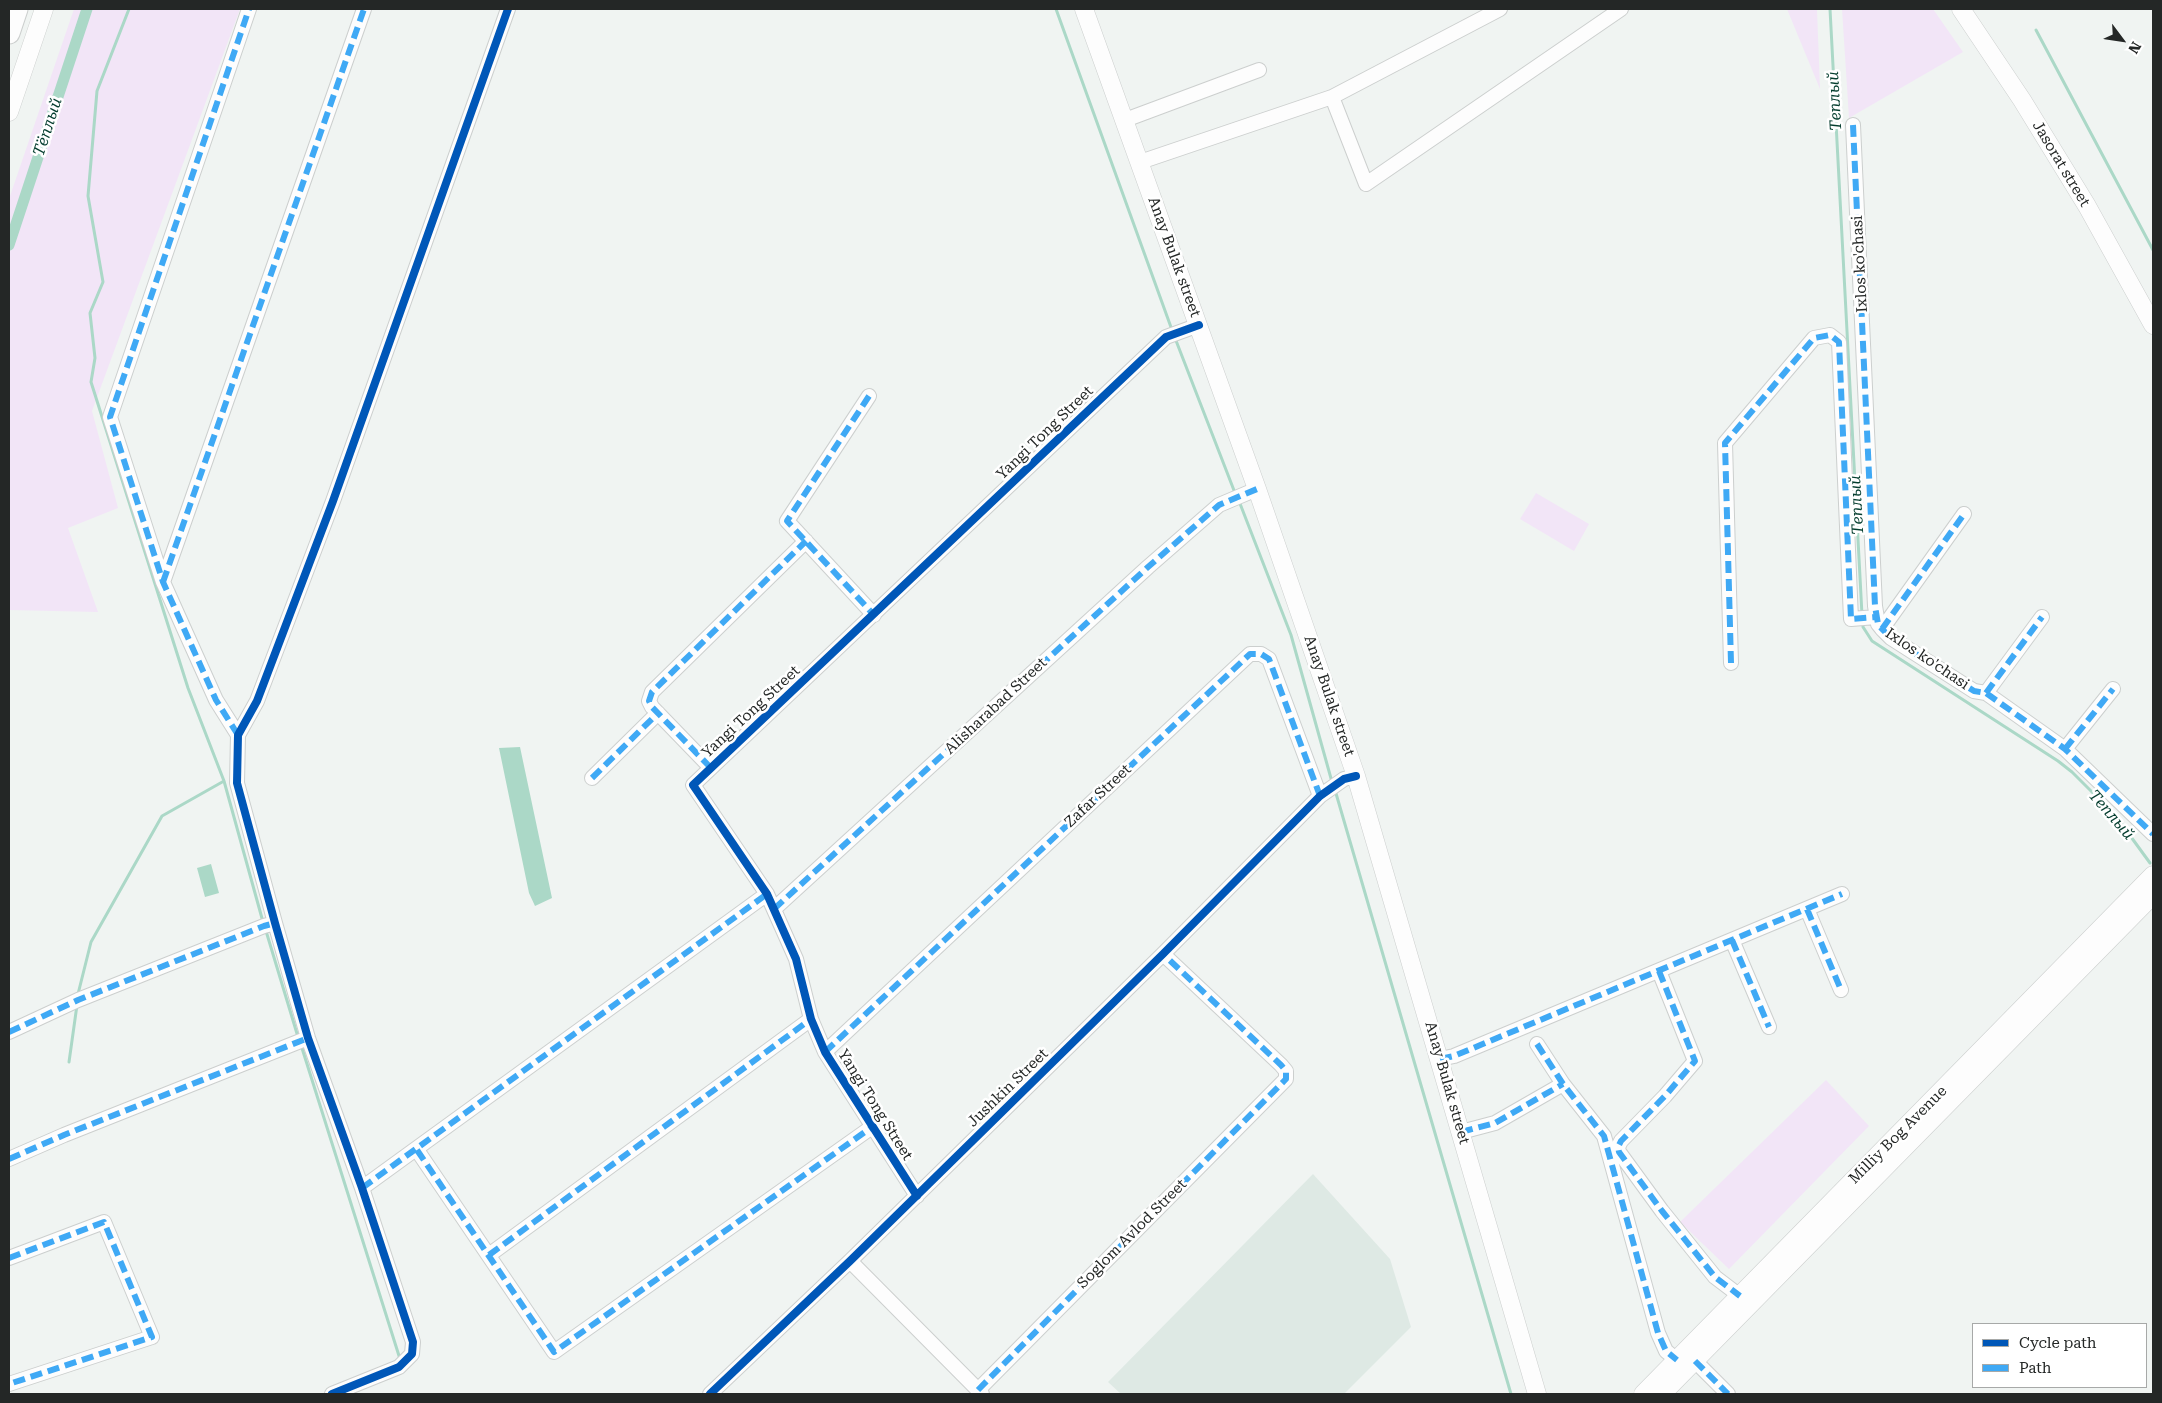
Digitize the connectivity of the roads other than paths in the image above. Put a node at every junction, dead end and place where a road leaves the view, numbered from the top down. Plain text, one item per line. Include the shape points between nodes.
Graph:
1 (17, 9) edge
2 (44, 9) edge
3 (248, 9) edge
4 (364, 9) edge
5 (508, 9) edge
6 (1084, 9) edge
7 (1500, 9) edge
8 (1621, 9) edge
9 (1961, 9) edge
10 (1974, 9) edge
11 (9, 33) edge
12 (1259, 70) dead end
13 (1332, 97) junction
14 (9, 112) edge
15 (1125, 120) junction
16 (1854, 125) dead end
17 (1140, 162) junction
18 (2153, 304) edge
19 (2153, 324) edge
20 (1193, 327) junction
21 (870, 396) dead end
22 (1253, 491) junction
23 (1964, 514) dead end
24 (806, 541) junction
25 (163, 582) junction
26 (874, 615) junction
27 (2042, 617) dead end
28 (1868, 621) junction
29 (1731, 663) dead end
30 (2113, 689) dead end
31 (1986, 693) junction
32 (658, 713) junction
33 (238, 735) junction
34 (2065, 749) junction
35 (711, 768) junction
36 (592, 778) dead end
37 (1350, 778) junction
38 (1320, 796) junction
39 (2153, 834) edge
40 (2153, 875) edge
41 (767, 894) junction
42 (1842, 894) dead end
43 (2153, 895) edge
44 (774, 909) junction
45 (1807, 909) junction
46 (275, 923) junction
47 (1732, 940) junction
48 (1163, 954) junction
49 (1659, 971) junction
50 (1841, 990) dead end
51 (811, 1019) junction
52 (1769, 1027) dead end
53 (9, 1032) edge
54 (303, 1041) junction
55 (1537, 1044) dead end
56 (825, 1052) junction
57 (1440, 1059) junction
58 (1563, 1084) junction
59 (872, 1127) junction
60 (1462, 1132) junction
61 (417, 1150) junction
62 (9, 1159) edge
63 (362, 1188) junction
64 (917, 1196) junction
65 (1844, 1201) junction
66 (489, 1255) junction
67 (9, 1258) edge
68 (850, 1261) junction
69 (1740, 1296) junction
70 (1677, 1360) junction
71 (1695, 1361) junction
72 (9, 1384) edge
73 (980, 1392) edge
74 (332, 1394) edge
75 (710, 1394) edge
76 (1538, 1394) edge
77 (1643, 1394) edge
78 (1662, 1394) edge
79 (1728, 1394) edge

1 - 11 highway
2 - 14 main road
3 - 25 street via 110,417
4 - 25 street
5 - 33 street via 333,501 257,701
6 - 15 main road, Anay Bulak street
7 - 13 street
8 - 13 street via 1366,184
9 - 19 main road, Jasorat street via 2087,206
10 - 18 main road, Jasorat street via 2057,135
12 - 15 street
13 - 17 street
15 - 17 main road, Anay Bulak street
16 - 28 street, Ixlos ko'chasi
17 - 20 main road, Anay Bulak street
20 - 22 main road, Anay Bulak street
20 - 26 street, Yangi Tong Street via 1170,334
21 - 24 street via 787,521
22 - 37 main road, Anay Bulak street
22 - 44 street, Alisharabad Street via 1218,505
23 - 28 street
24 - 26 street
24 - 32 street via 652,692 649,701
25 - 33 street via 216,700
26 - 35 street, Yangi Tong Street
27 - 31 street
28 - 29 street via 1839,342 1830,335 1814,338 1725,443
28 - 31 street, Ixlos ko'chasi via 1974,690
30 - 34 street
31 - 34 street, Ixlos ko'chasi
32 - 35 street
32 - 36 street
33 - 46 street via 238,783
34 - 39 street, Ixlos ko'chasi
35 - 41 street, Yangi Tong Street via 693,785
37 - 38 street, Jushkin Street
37 - 57 main road, Anay Bulak street
38 - 48 street, Jushkin Street
38 - 56 street, Zafar Street via 1269,659 1260,654 1250,654
40 - 65 main road, Milliy Bog Avenue
41 - 44 street, Yangi Tong Street
41 - 61 street
42 - 45 street
43 - 65 main road, Milliy Bog Avenue
44 - 51 street, Yangi Tong Street via 796,959
45 - 47 street
45 - 50 street
46 - 53 street via 86,997
46 - 54 street
47 - 49 street
47 - 52 street
48 - 64 street, Jushkin Street
48 - 73 street, Soglom Avlod Street via 1281,1065 1286,1071 1286,1079
49 - 57 street
49 - 69 street via 1695,1061 1621,1142 1619,1152 1714,1277
51 - 56 street, Yangi Tong Street
51 - 66 street
54 - 62 street
54 - 63 street
55 - 58 street
56 - 59 street, Yangi Tong Street
57 - 60 main road, Anay Bulak street
58 - 60 street via 1495,1123
58 - 70 street via 1604,1136 1658,1333 1666,1351
59 - 64 street, Yangi Tong Street
59 - 66 street via 554,1352
60 - 76 main road, Anay Bulak street
61 - 63 street
61 - 66 street
63 - 74 street via 413,1342 412,1354 399,1367
64 - 68 street, Jushkin Street
65 - 69 main road, Milliy Bog Avenue
65 - 71 main road, Milliy Bog Avenue
67 - 72 street via 104,1222 152,1337
68 - 73 street
68 - 75 street, Jushkin Street
69 - 70 main road, Milliy Bog Avenue
70 - 77 main road, Milliy Bog Avenue
71 - 78 main road, Milliy Bog Avenue
71 - 79 street

